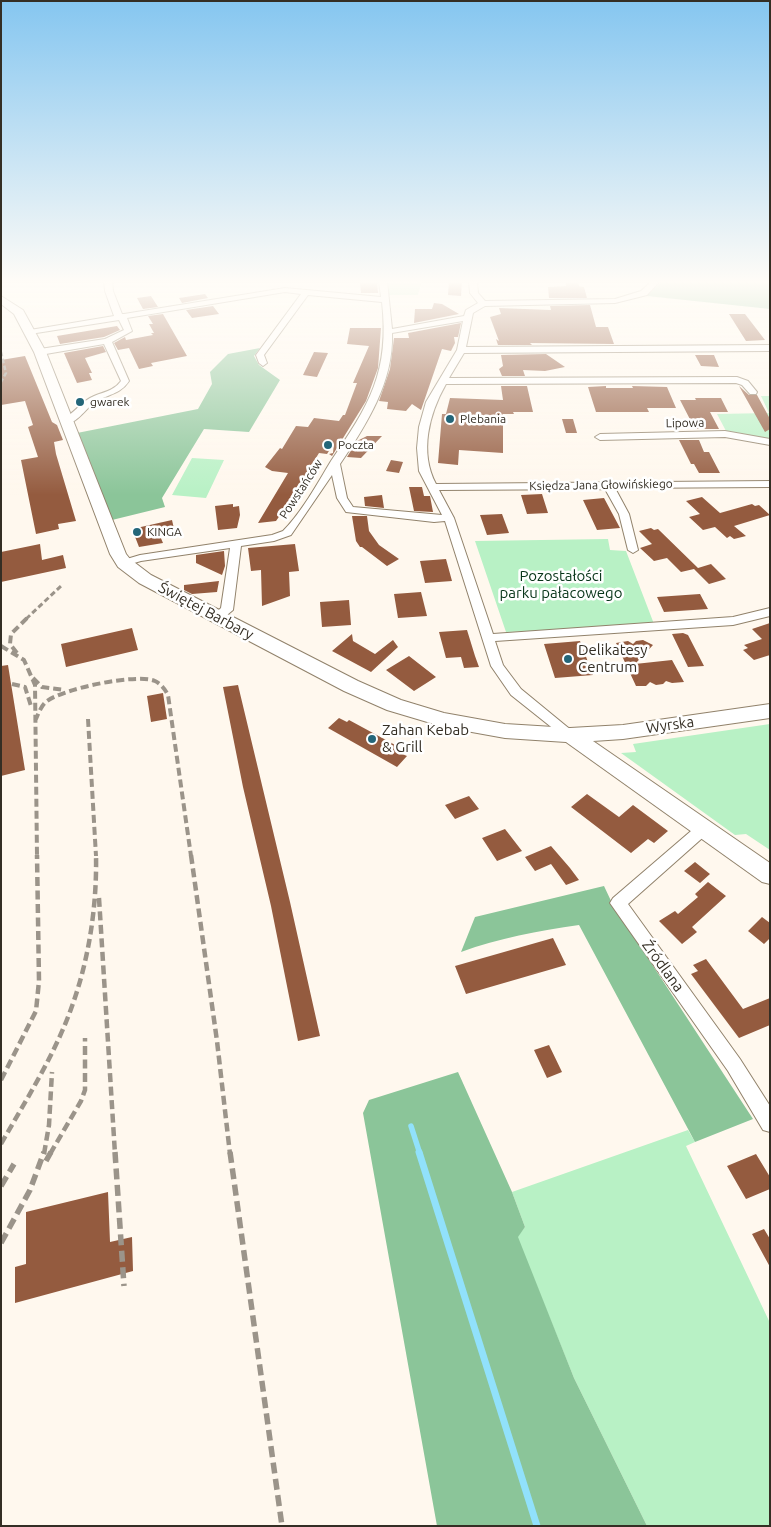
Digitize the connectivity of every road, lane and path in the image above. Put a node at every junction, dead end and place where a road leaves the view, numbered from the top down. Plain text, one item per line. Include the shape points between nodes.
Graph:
1 (40, 352) edge
2 (112, 352) edge
3 (262, 352) edge
4 (387, 352) edge
5 (460, 352) edge
6 (263, 362) dead end
7 (443, 381) junction
8 (753, 392) dead end
9 (65, 421) junction
10 (600, 437) dead end
11 (770, 443) edge
12 (730, 444) dead end
13 (335, 463) junction
14 (770, 484) edge
15 (608, 485) junction
16 (432, 487) junction
17 (449, 518) junction
18 (434, 519) joint
19 (236, 544) junction
20 (633, 550) dead end
21 (124, 563) junction
22 (770, 612) edge
23 (222, 613) junction
24 (487, 638) junction
25 (534, 708) junction
26 (770, 711) edge
27 (609, 732) junction
28 (525, 733) junction
29 (570, 735) junction
30 (666, 803) junction
31 (703, 829) junction
32 (770, 875) edge
33 (770, 1123) edge

1 - 9 street, Świętej Barbary
2 - 9 street via 125,381 121,389 91,401 77,417
3 - 6 street
4 - 13 street, Powstańców via 380,383
5 - 7 street
7 - 8 street via 737,380
7 - 16 street via 424,427 424,471
9 - 21 street, Świętej Barbary via 115,550
10 - 11 street, Lipowa via 725,434
11 - 12 street
13 - 18 street via 342,498 350,510
13 - 19 street, Powstańców via 287,533
14 - 15 street, Księdza Jana Głowińskiego
15 - 16 street, Księdza Jana Głowińskiego
15 - 20 street via 624,514
16 - 17 street
17 - 18 street
17 - 24 street
19 - 21 street, Powstańców
19 - 23 street
21 - 23 street, Świętej Barbary via 145,579
22 - 24 street via 732,621
23 - 28 street, Świętej Barbary via 350,686 394,705 444,720
24 - 25 street via 504,677
25 - 28 street via 536,716
25 - 29 street
26 - 27 street, Wyrska
27 - 29 street, Wyrska
27 - 30 street via 604,742 613,760 659,793
28 - 29 street, Świętej Barbary
29 - 30 street
30 - 31 street
31 - 32 street
31 - 33 street, Źródlana via 618,903 734,1065

